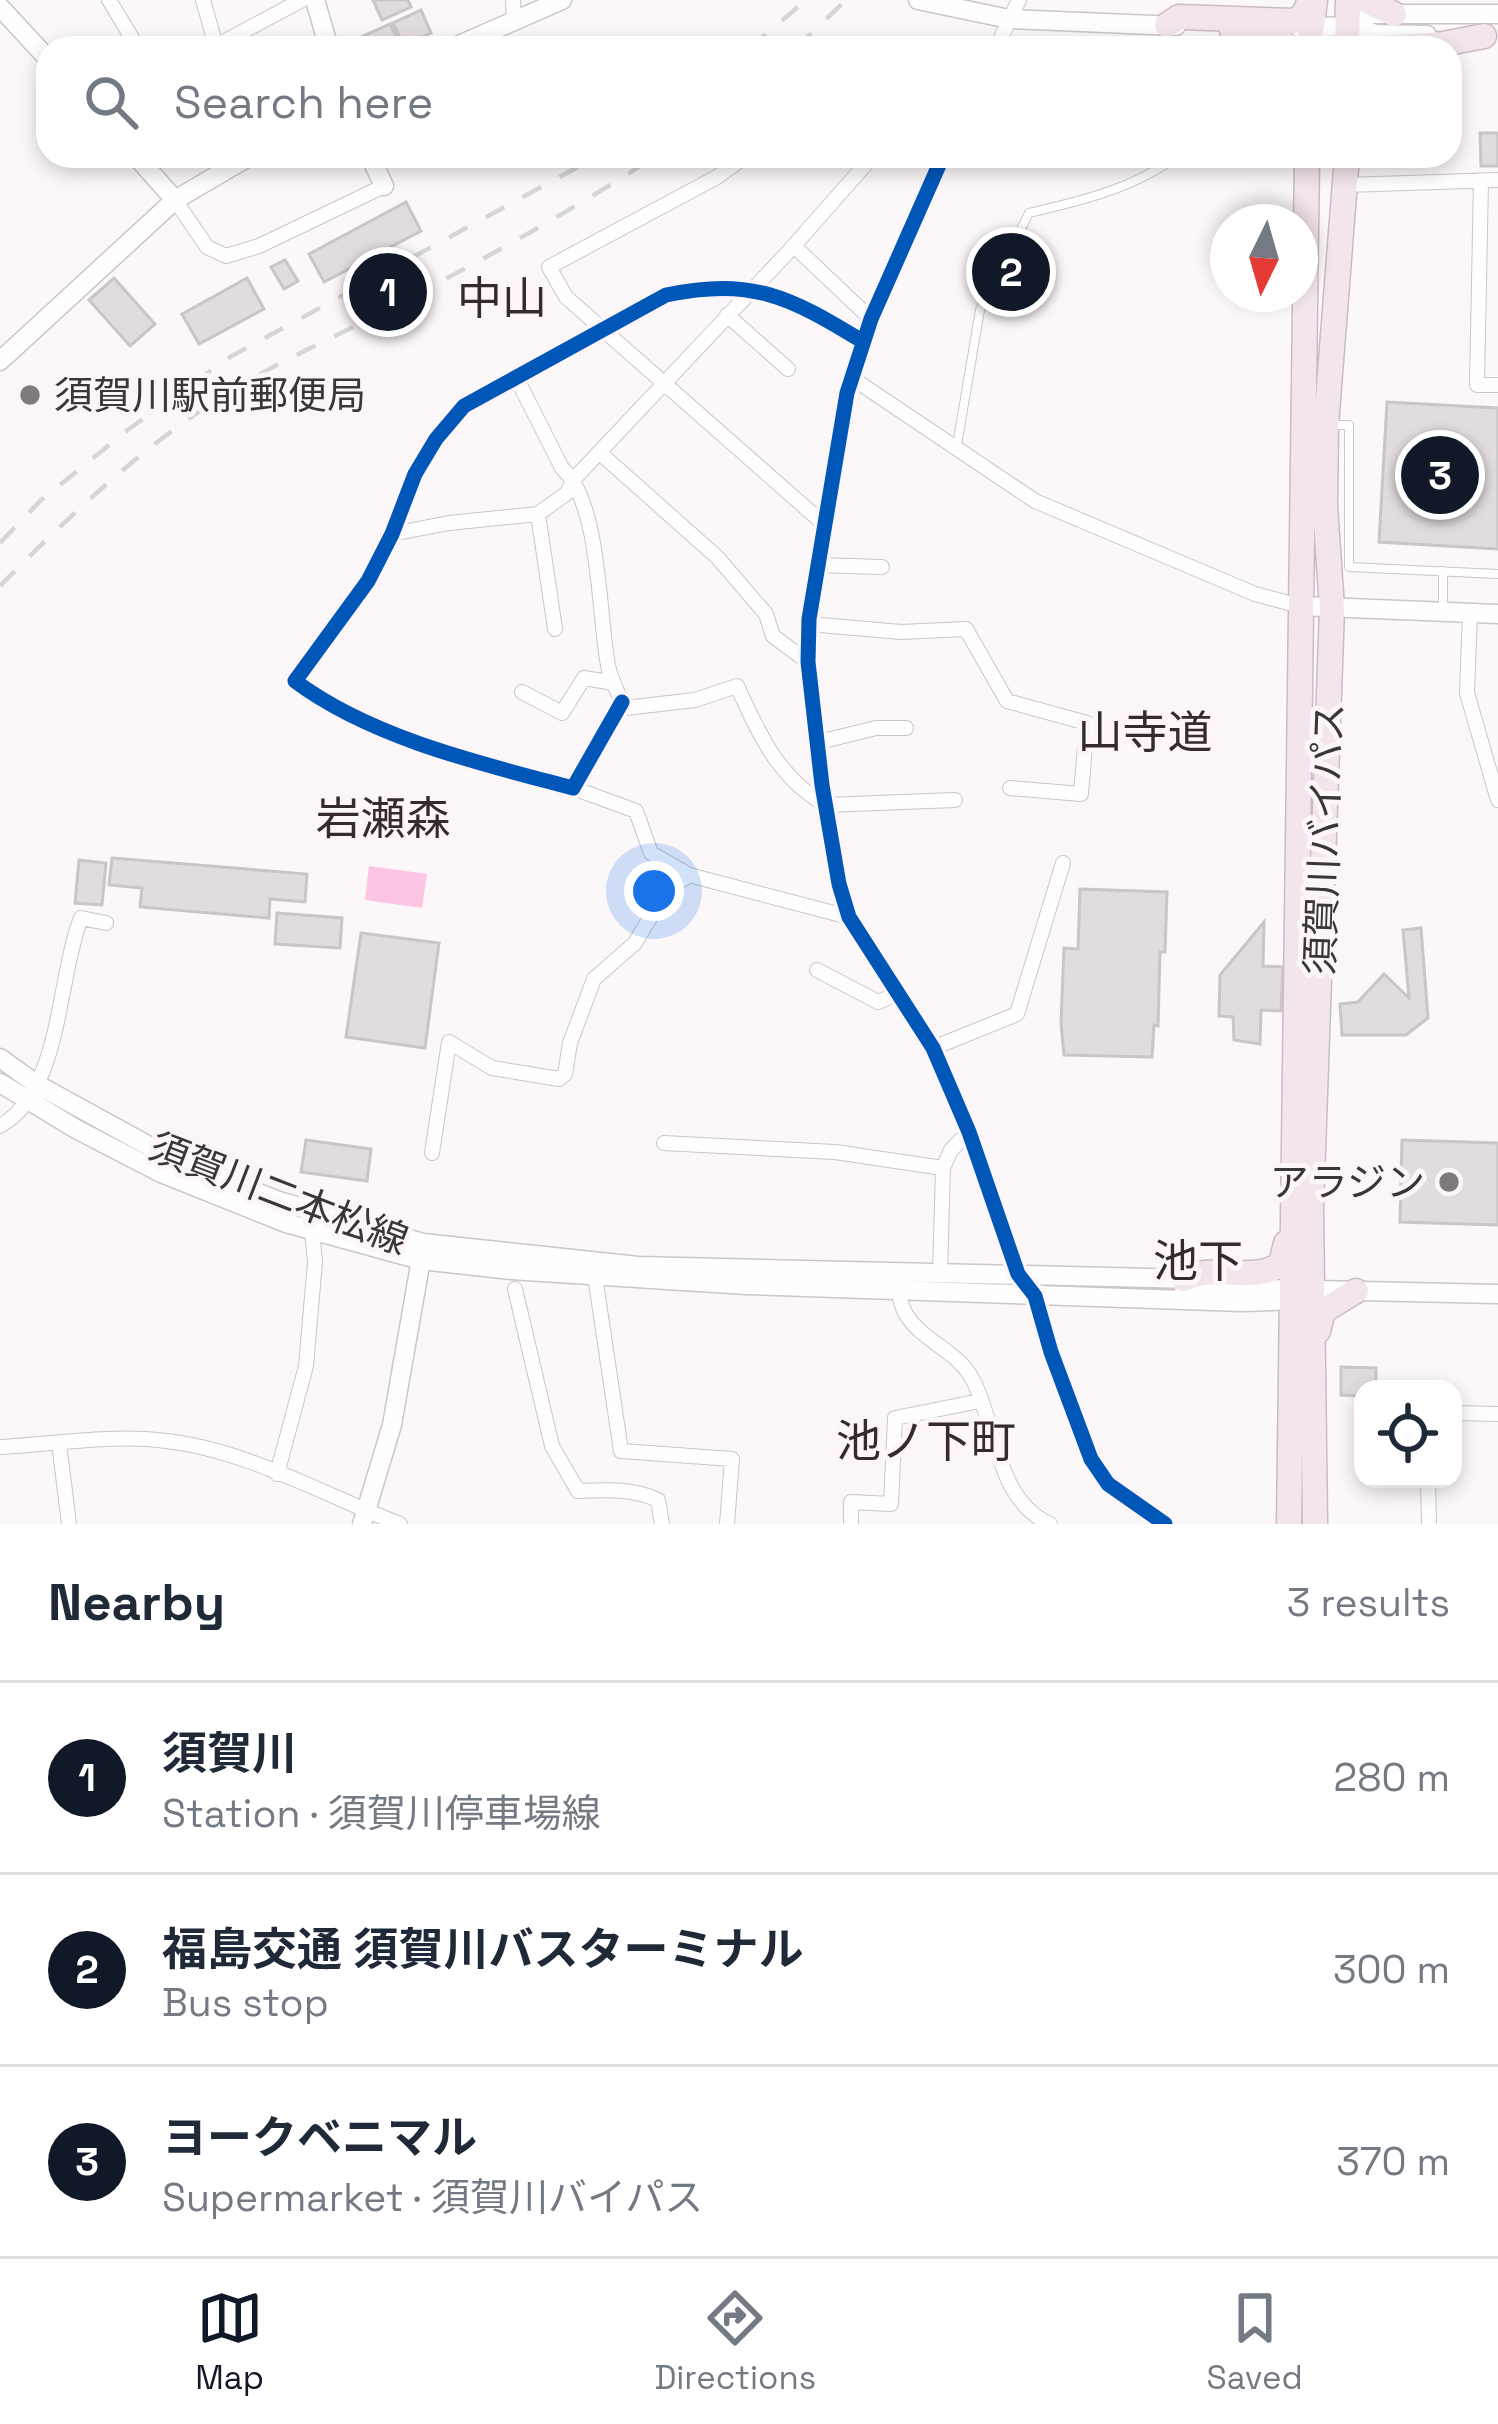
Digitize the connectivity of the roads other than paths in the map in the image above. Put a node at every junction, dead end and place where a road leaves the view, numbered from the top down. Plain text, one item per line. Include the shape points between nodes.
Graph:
1 (109, 0) edge
2 (203, 0) edge
3 (302, 0) edge
4 (315, 0) edge
5 (562, 0) edge
6 (918, 0) edge
7 (1019, 0) edge
8 (1313, 0) edge
9 (1331, 0) edge
10 (1348, 0) edge
11 (1365, 0) edge
12 (0, 3) edge
13 (1449, 8) edge
14 (514, 10) edge
15 (1394, 14) junction
16 (1009, 20) junction
17 (1167, 25) joint
18 (1240, 26) edge
19 (1493, 29) edge
20 (131, 36) edge
21 (211, 36) edge
22 (235, 36) edge
23 (326, 36) edge
24 (472, 36) edge
25 (1002, 36) edge
26 (1268, 36) edge
27 (1291, 36) edge
28 (1317, 36) edge
29 (1319, 36) edge
30 (1347, 36) edge
31 (1348, 36) edge
32 (1357, 36) edge
33 (1462, 38) edge
34 (36, 45) edge
35 (147, 168) edge
36 (230, 168) edge
37 (376, 168) edge
38 (729, 168) edge
39 (862, 168) edge
40 (939, 168) edge
41 (1161, 168) edge
42 (1309, 168) edge
43 (1347, 168) edge
44 (1490, 180) edge
45 (1346, 185) junction
46 (384, 186) joint
47 (175, 200) junction
48 (794, 246) junction
49 (751, 290) junction
50 (727, 315) junction
51 (871, 319) junction
52 (1479, 320) junction
53 (1498, 320) edge
54 (602, 329) junction
55 (862, 341) junction
56 (0, 362) edge
57 (788, 369) dead end
58 (516, 377) junction
59 (851, 378) junction
60 (663, 383) junction
61 (1498, 385) edge
62 (956, 447) junction
63 (600, 453) junction
64 (574, 478) junction
65 (1337, 506) junction
66 (538, 514) junction
67 (824, 524) junction
68 (392, 534) junction
69 (818, 566) junction
70 (882, 567) dead end
71 (1443, 572) junction
72 (1498, 574) edge
73 (1300, 605) junction
74 (1332, 608) junction
75 (1443, 613) junction
76 (1469, 614) junction
77 (1498, 614) edge
78 (809, 624) junction
79 (554, 629) dead end
80 (808, 662) junction
81 (614, 683) junction
82 (522, 692) dead end
83 (622, 702) junction
84 (906, 728) dead end
85 (819, 742) junction
86 (573, 788) junction
87 (1010, 788) dead end
88 (955, 800) dead end
89 (1498, 800) edge
90 (826, 805) junction
91 (1063, 863) dead end
92 (689, 875) junction
93 (849, 917) junction
94 (106, 923) dead end
95 (817, 970) dead end
96 (899, 993) junction
97 (933, 1048) junction
98 (0, 1058) edge
99 (0, 1083) edge
100 (32, 1093) junction
101 (0, 1126) edge
102 (968, 1132) junction
103 (664, 1143) dead end
104 (432, 1153) dead end
105 (943, 1168) junction
106 (1303, 1185) junction
107 (312, 1230) junction
108 (422, 1252) junction
109 (1018, 1274) junction
110 (940, 1275) junction
111 (595, 1276) junction
112 (1184, 1279) junction
113 (515, 1289) dead end
114 (898, 1290) junction
115 (1299, 1290) junction
116 (1350, 1291) junction
117 (1498, 1294) edge
118 (1035, 1296) junction
119 (1241, 1302) junction
120 (1302, 1381) junction
121 (980, 1402) junction
122 (1462, 1413) edge
123 (1498, 1414) edge
124 (59, 1443) junction
125 (0, 1447) edge
126 (277, 1474) junction
127 (1428, 1488) edge
128 (365, 1518) edge
129 (69, 1524) edge
130 (400, 1524) edge
131 (662, 1524) edge
132 (727, 1524) edge
133 (851, 1524) edge
134 (1050, 1524) edge
135 (1165, 1524) edge
136 (1289, 1524) edge
137 (1315, 1524) edge
138 (1429, 1524) edge

1 - 20 street
2 - 21 street
3 - 22 street
4 - 23 street
5 - 14 street
6 - 16 street
7 - 16 street
8 - 18 highway via 1293,21
8 - 28 highway
9 - 29 highway
10 - 30 highway
11 - 15 highway
12 - 34 street
13 - 15 street
13 - 19 street
14 - 24 street
15 - 31 street via 1372,14
16 - 17 street
16 - 25 street
17 - 18 highway via 1179,16
18 - 26 highway
18 - 27 street
19 - 32 street
19 - 33 highway
35 - 47 street
36 - 47 street
37 - 46 street
38 - 54 street via 549,267 566,297
39 - 48 street
40 - 51 street
41 - 62 lane via 1029,213 980,310
42 - 73 highway, 須賀川バイパス
43 - 45 highway, 須賀川バイパス
44 - 45 street
44 - 52 street
45 - 65 highway, 須賀川バイパス via 1326,425
46 - 47 street via 226,256 207,247
47 - 56 street
48 - 49 street
48 - 51 street
49 - 50 street
49 - 54 street via 666,295
49 - 55 street via 803,304
50 - 57 street
50 - 60 street
51 - 55 street
52 - 53 street
52 - 61 street via 1477,385
54 - 58 street
54 - 60 street
55 - 59 street
58 - 64 street
58 - 68 street via 464,406 436,439
59 - 62 street
59 - 67 street
60 - 63 street
60 - 67 street
62 - 73 street via 1035,501 1255,594
63 - 64 street
63 - 80 street via 717,557 766,614 772,636
64 - 66 street
64 - 81 street
65 - 71 lane via 1349,568
65 - 74 highway, 須賀川バイパス
66 - 68 street
66 - 79 street
67 - 69 street
68 - 86 street via 295,681 326,704 464,760
69 - 70 street
69 - 78 street
71 - 72 lane
71 - 75 lane
73 - 74 street
73 - 106 highway, 須賀川バイパス
74 - 75 street
74 - 106 highway, 須賀川バイパス
75 - 76 street
76 - 77 street
76 - 89 street via 1467,693
78 - 80 street
78 - 87 street via 966,629 1007,701 1087,723 1081,794
80 - 85 street
81 - 82 street via 584,678 562,713
81 - 83 street
83 - 86 street
83 - 90 street via 625,708 695,700 737,686 770,756
84 - 85 street
85 - 90 street
86 - 92 street via 636,811 651,853
88 - 90 street
90 - 93 street
91 - 97 street via 1017,1014
92 - 93 street
92 - 104 street via 666,891 635,944 594,979 559,1079 492,1068 449,1042
93 - 96 street
94 - 100 street via 81,918 52,1048
95 - 96 street via 878,1002
96 - 97 street
97 - 102 street
98 - 100 street, 須賀川二本松線
99 - 100 street, 須賀川二本松線
100 - 101 street
100 - 107 street, 須賀川二本松線 via 161,1173
100 - 108 street, 須賀川二本松線 via 279,1201
102 - 105 street
102 - 109 street
103 - 105 street via 836,1152
105 - 110 street
106 - 112 highway via 1281,1264
106 - 115 highway, 須賀川バイパス
106 - 116 street via 1322,1219 1328,1280
107 - 108 street, 須賀川二本松線
107 - 126 street via 307,1366
108 - 110 street
108 - 111 street
108 - 128 street, 須賀川二本松線 via 392,1425
109 - 110 street
109 - 112 street
109 - 115 street via 1066,1283
109 - 118 street
111 - 114 street
111 - 132 street via 620,1451 732,1460
112 - 115 street
113 - 131 street via 552,1446 578,1491 645,1494 658,1500
114 - 118 street
114 - 121 street via 906,1315 956,1358
115 - 116 street
115 - 119 street
115 - 120 highway, 須賀川バイパス
116 - 117 street
116 - 120 highway via 1323,1311
118 - 119 street
118 - 135 street via 1091,1459 1108,1484
119 - 120 street via 1284,1312
120 - 136 highway, 須賀川バイパス
120 - 137 highway, 須賀川バイパス
121 - 133 street via 895,1418 891,1504 851,1502
121 - 134 street via 1030,1515
122 - 123 street
124 - 125 street
124 - 126 street via 166,1441
124 - 129 street
126 - 128 street
127 - 138 street
128 - 130 street

